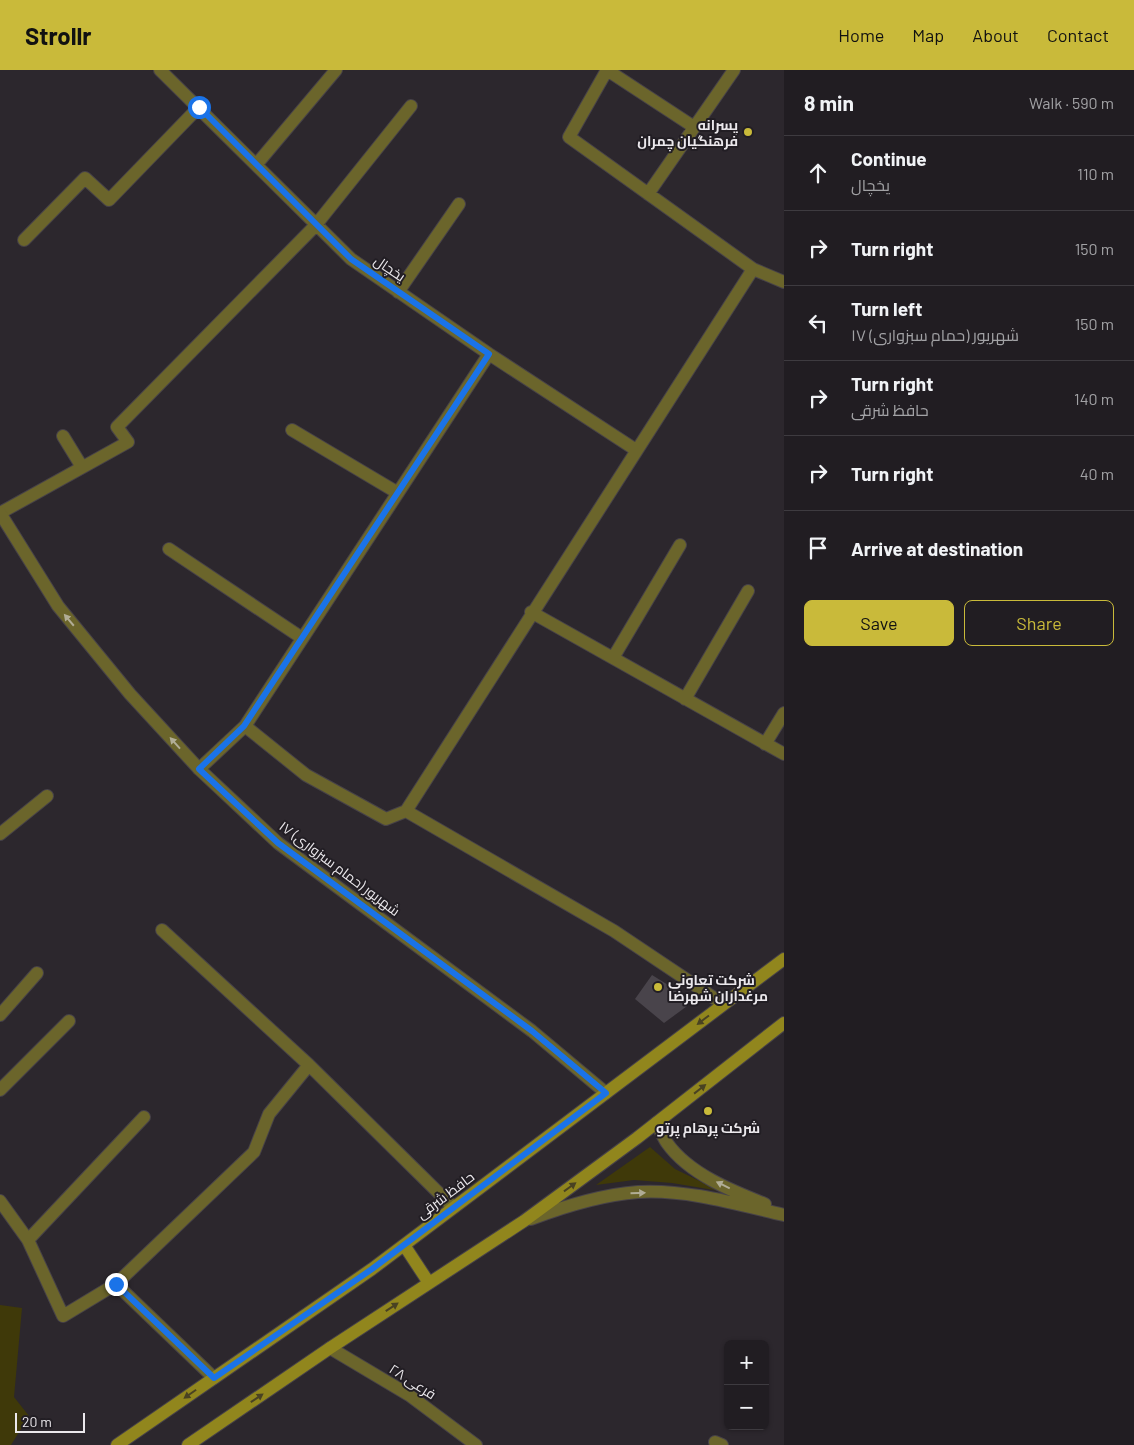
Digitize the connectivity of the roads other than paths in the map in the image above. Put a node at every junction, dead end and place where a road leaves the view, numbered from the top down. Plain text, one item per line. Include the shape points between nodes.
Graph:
1 (160, 70) edge
2 (336, 70) edge
3 (607, 70) edge
4 (734, 70) edge
5 (411, 106) dead end
6 (199, 107) junction
7 (694, 127) junction
8 (256, 165) junction
9 (648, 194) junction
10 (459, 204) dead end
11 (316, 226) junction
12 (24, 240) dead end
13 (753, 269) junction
14 (784, 282) edge
15 (398, 292) junction
16 (489, 354) junction
17 (292, 430) dead end
18 (63, 436) dead end
19 (636, 450) junction
20 (82, 467) junction
21 (398, 493) junction
22 (0, 513) edge
23 (680, 544) dead end
24 (169, 550) dead end
25 (748, 591) dead end
26 (532, 612) junction
27 (302, 638) junction
28 (613, 658) junction
29 (685, 699) junction
30 (784, 713) edge
31 (244, 726) junction
32 (765, 744) junction
33 (784, 754) edge
34 (199, 769) junction
35 (47, 796) dead end
36 (406, 811) junction
37 (0, 834) edge
38 (162, 930) dead end
39 (784, 959) edge
40 (37, 973) dead end
41 (724, 1004) junction
42 (0, 1015) edge
43 (69, 1021) dead end
44 (784, 1023) edge
45 (309, 1065) junction
46 (0, 1090) edge
47 (606, 1093) junction
48 (144, 1117) dead end
49 (656, 1123) junction
50 (0, 1201) edge
51 (453, 1207) junction
52 (784, 1210) edge
53 (784, 1215) edge
54 (524, 1222) junction
55 (28, 1240) junction
56 (404, 1245) junction
57 (429, 1283) junction
58 (116, 1284) junction
59 (330, 1348) junction
60 (214, 1378) junction
61 (117, 1445) edge
62 (188, 1445) edge
63 (476, 1445) edge

1 - 6 street, یخچال
2 - 8 street
3 - 7 street
3 - 9 street via 569,137
4 - 7 street
5 - 11 street
6 - 8 street, یخچال
6 - 12 street via 109,200 85,178
7 - 9 street
8 - 11 street, یخچال
9 - 13 street
10 - 15 street
11 - 15 street, یخچال via 351,259
11 - 20 street via 117,427 128,442
13 - 14 street
13 - 19 street
15 - 16 street, یخچال
16 - 19 street, یخچال
16 - 21 street
17 - 21 street
18 - 20 street
19 - 26 street
20 - 22 street
21 - 27 street
34 -> 22 street, ۱۷ شهریور (حمام سبزواری) via 130,694 58,606
23 - 28 street
24 - 27 street
25 - 29 street
26 - 28 street
26 - 36 street
27 - 31 street
28 - 29 street
29 - 32 street
30 - 32 street
31 - 34 street
31 - 36 street via 306,775 386,819
32 - 33 street
34 - 47 street, ۱۷ شهریور (حمام سبزواری) via 278,843 532,1031
35 - 37 street
36 - 41 street via 614,931
38 - 45 street
39 - 41 main road, حافظ شرقی
40 - 42 street
41 -> 47 main road, حافظ شرقی
43 - 46 street
49 -> 44 main road
45 - 51 street
45 - 58 street via 269,1114 254,1152
47 - 51 main road, حافظ شرقی
48 - 55 street
52 -> 49 street via 748,1198 705,1175 668,1144
54 -> 49 main road
50 - 55 street
51 - 56 main road, حافظ شرقی
54 -> 53 street via 564,1206 639,1192 687,1195
54 - 57 main road
55 - 58 street via 63,1316
56 - 57 main road
56 - 60 main road, حافظ شرقی
59 -> 57 main road
58 - 60 street
62 -> 59 main road
59 - 63 street, فرعی ۲۸ via 409,1395
60 -> 61 main road, حافظ شرقی

